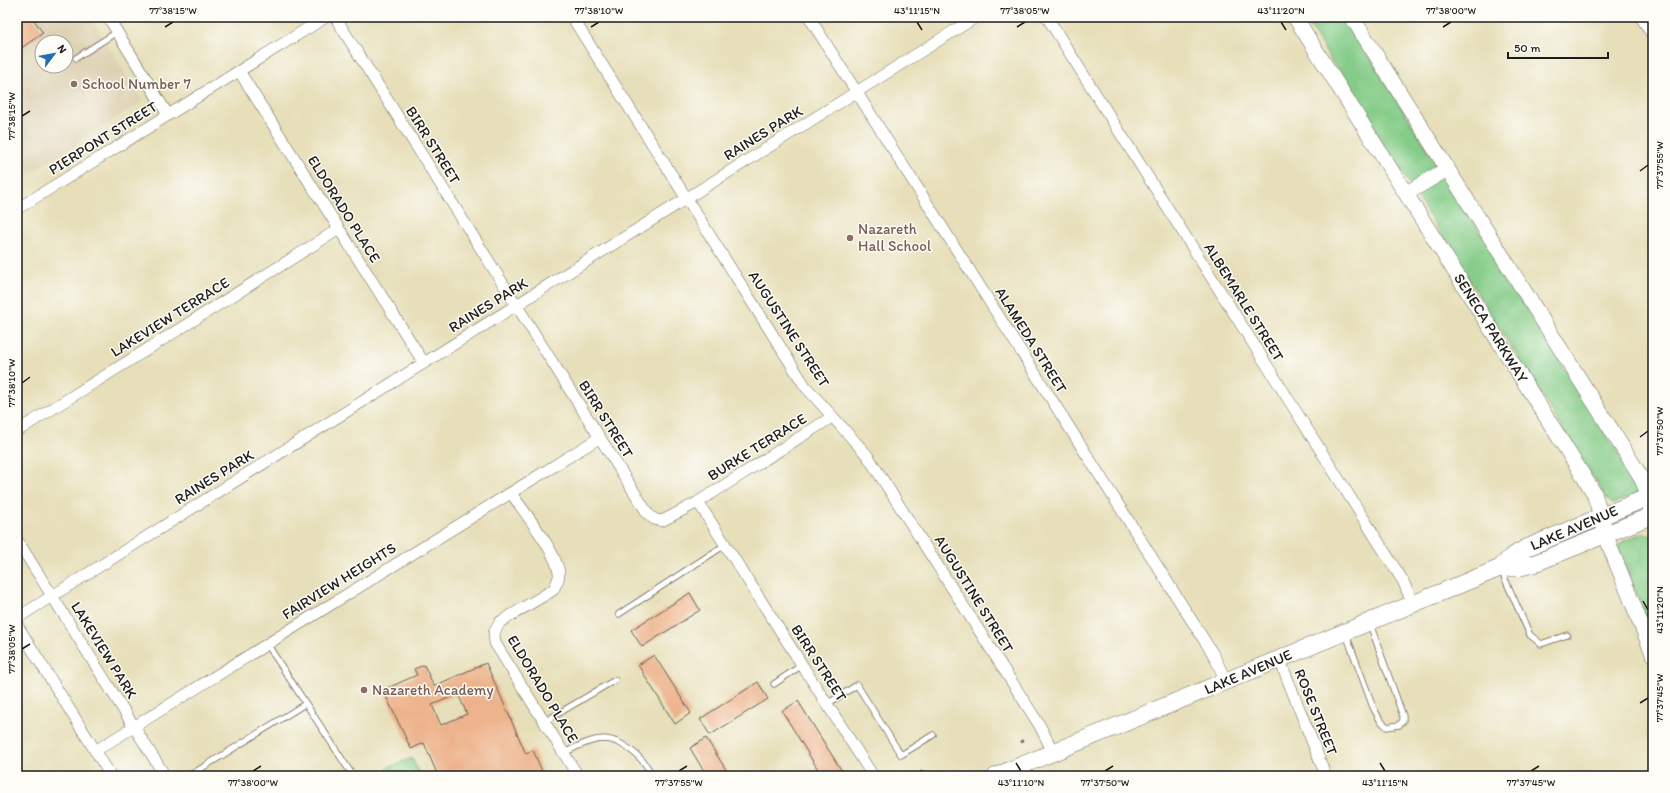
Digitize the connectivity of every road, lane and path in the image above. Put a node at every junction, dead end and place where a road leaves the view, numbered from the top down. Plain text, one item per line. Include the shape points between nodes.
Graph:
1 (108, 17) edge
2 (326, 17) edge
3 (335, 17) edge
4 (572, 17) edge
5 (809, 17) edge
6 (976, 17) edge
7 (1047, 17) edge
8 (1295, 17) edge
9 (1352, 17) edge
10 (1641, 17) edge
11 (117, 32) junction
12 (1653, 36) edge
13 (76, 58) dead end
14 (239, 71) junction
15 (856, 92) junction
16 (168, 115) junction
17 (1447, 169) junction
18 (1407, 193) junction
19 (687, 198) junction
20 (17, 209) edge
21 (339, 229) junction
22 (516, 305) junction
23 (424, 363) junction
24 (832, 417) junction
25 (17, 431) edge
26 (599, 438) junction
27 (511, 493) junction
28 (1650, 496) edge
29 (698, 502) junction
30 (1602, 516) junction
31 (1653, 517) edge
32 (1606, 534) junction
33 (17, 540) edge
34 (725, 545) junction
35 (1500, 568) junction
36 (52, 596) junction
37 (1413, 604) junction
38 (619, 614) dead end
39 (17, 618) edge
40 (1369, 622) junction
41 (17, 625) edge
42 (1345, 632) junction
43 (1567, 635) dead end
44 (267, 644) junction
45 (1653, 654) edge
46 (1279, 658) junction
47 (802, 665) junction
48 (615, 680) dead end
49 (1226, 681) junction
50 (774, 684) dead end
51 (305, 704) junction
52 (827, 704) junction
53 (544, 722) junction
54 (134, 727) junction
55 (933, 734) dead end
56 (1021, 740) dead end
57 (1024, 745) dead end
58 (96, 751) junction
59 (1053, 752) junction
60 (564, 753) junction
61 (921, 771) dead end
62 (1653, 774) edge
63 (111, 776) edge
64 (165, 776) edge
65 (189, 776) edge
66 (353, 776) edge
67 (578, 776) edge
68 (652, 776) edge
69 (873, 776) edge
70 (923, 776) edge
71 (996, 776) edge
72 (1326, 776) edge
73 (1647, 776) edge

1 - 11 street
2 - 14 street, PIERPONT STREET
3 - 22 street, BIRR STREET
4 - 19 street, AUGUSTINE STREET
5 - 15 street, ALAMEDA STREET
6 - 15 street, RAINES PARK
7 - 37 street, ALBEMARLE STREET via 1403,581
8 - 18 street, SENECA PARKWAY
9 - 17 street
10 - 12 street
11 - 13 lane
11 - 16 street
14 - 16 street, PIERPONT STREET
14 - 21 street, ELDORADO PLACE
15 - 19 street, RAINES PARK
15 - 49 street, ALAMEDA STREET via 1213,654
16 - 20 street, PIERPONT STREET
17 - 18 street
17 - 28 street via 1641,477
18 - 30 street, SENECA PARKWAY via 1594,493
19 - 22 street, RAINES PARK
19 - 24 street, AUGUSTINE STREET via 805,386
21 - 23 street, ELDORADO PLACE
21 - 25 street, LAKEVIEW TERRACE
22 - 23 street, RAINES PARK
22 - 26 street, BIRR STREET
23 - 36 street, RAINES PARK
24 - 29 street, BURKE TERRACE
24 - 59 street, AUGUSTINE STREET via 867,455 1040,726
26 - 27 street, FAIRVIEW HEIGHTS
26 - 29 street, BIRR STREET via 648,514 654,519 662,521
27 - 44 street, FAIRVIEW HEIGHTS
27 - 53 street, ELDORADO PLACE via 550,552 559,573 558,582 552,590 500,622 494,633 498,649
28 - 30 main road, LAKE AVENUE
28 - 31 street
29 - 34 street, BIRR STREET
30 - 32 street, SENECA PARKWAY
30 - 35 main road, LAKE AVENUE via 1526,548 1511,557
31 - 32 main road, LAKE AVENUE
32 - 35 main road, LAKE AVENUE via 1533,564 1517,568
32 - 45 street, SENECA PARKWAY
33 - 36 street, LAKEVIEW PARK
34 - 38 lane
34 - 47 street, BIRR STREET
35 - 37 main road, LAKE AVENUE
35 - 43 lane via 1530,635 1541,644
36 - 39 street, RAINES PARK
36 - 54 street, LAKEVIEW PARK
37 - 40 main road, LAKE AVENUE
40 - 42 main road, LAKE AVENUE
40 - 42 lane via 1403,716 1403,721 1398,725 1387,727 1376,714
41 - 58 street
42 - 46 main road, LAKE AVENUE
44 - 51 lane
44 - 54 street, FAIRVIEW HEIGHTS
46 - 49 main road, LAKE AVENUE
46 - 72 street, ROSE STREET
47 - 50 lane
47 - 52 street, BIRR STREET
48 - 53 lane
49 - 59 main road, LAKE AVENUE
51 - 65 lane
51 - 66 lane
52 - 55 lane via 857,685 901,755
52 - 69 street, BIRR STREET
53 - 60 street, ELDORADO PLACE
54 - 58 street, FAIRVIEW HEIGHTS
54 - 64 street, LAKEVIEW PARK
56 - 57 path
58 - 63 street
59 - 71 main road, LAKE AVENUE
60 - 67 street, ELDORADO PLACE
60 - 68 lane via 588,742 606,739 641,758
61 - 70 path
62 - 73 street

